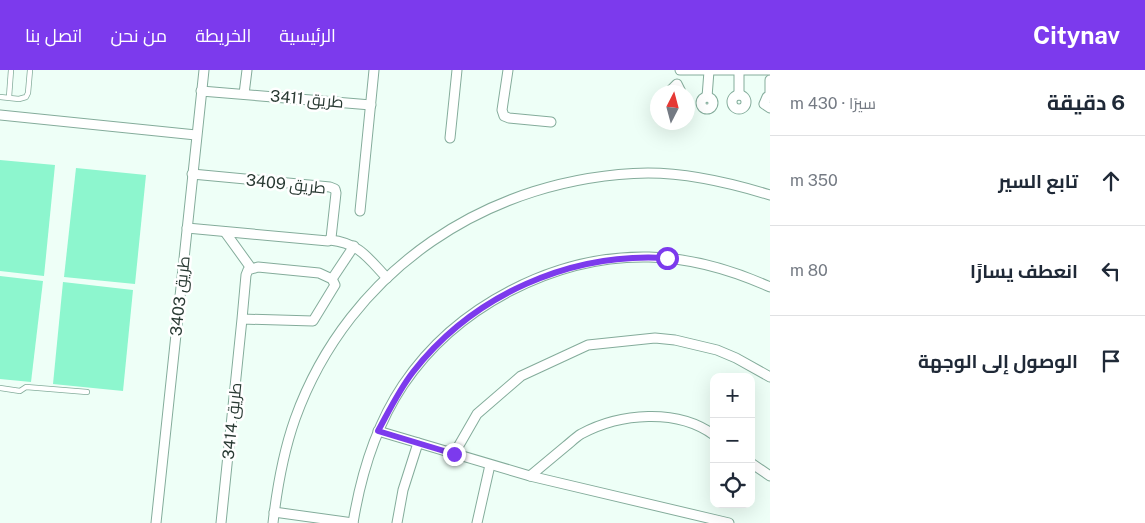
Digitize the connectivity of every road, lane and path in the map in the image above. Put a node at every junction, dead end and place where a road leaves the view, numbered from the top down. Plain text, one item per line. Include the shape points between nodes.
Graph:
1 (11, 70) edge
2 (30, 70) edge
3 (204, 70) edge
4 (247, 70) edge
5 (374, 70) edge
6 (457, 70) edge
7 (508, 70) edge
8 (679, 70) edge
9 (748, 70) edge
10 (770, 70) edge
11 (709, 71) edge
12 (732, 71) edge
13 (770, 80) edge
14 (679, 85) edge
15 (201, 91) junction
16 (244, 94) junction
17 (739, 95) dead end
18 (770, 96) edge
19 (0, 97) edge
20 (9, 97) junction
21 (707, 97) dead end
22 (371, 104) junction
23 (770, 108) edge
24 (0, 115) edge
25 (551, 122) dead end
26 (196, 135) junction
27 (450, 138) dead end
28 (192, 174) junction
29 (770, 196) edge
30 (360, 211) dead end
31 (187, 228) junction
32 (225, 232) junction
33 (330, 240) junction
34 (354, 246) junction
35 (251, 268) junction
36 (387, 278) junction
37 (332, 279) junction
38 (770, 287) edge
39 (242, 320) junction
40 (770, 377) edge
41 (0, 388) edge
42 (87, 392) dead end
43 (378, 431) junction
44 (710, 432) edge
45 (418, 443) junction
46 (454, 454) junction
47 (490, 465) junction
48 (755, 466) edge
49 (530, 476) junction
50 (770, 476) edge
51 (274, 512) junction
52 (693, 519) edge
53 (156, 523) edge
54 (221, 523) edge
55 (273, 523) edge
56 (353, 523) edge
57 (396, 523) edge
58 (477, 523) edge
59 (729, 523) edge

1 - 20 lane
2 - 20 lane via 26,97
3 - 15 street, طريق 3403
4 - 16 street
5 - 22 street
6 - 27 street
7 - 25 street via 502,110 504,116
8 - 11 street
8 - 14 street
9 - 10 street
9 - 12 street
11 - 12 street
11 - 21 street
12 - 17 street
13 - 18 street
15 - 16 street, طريق 3411
15 - 26 street, طريق 3403
16 - 22 street, طريق 3411
18 - 23 street via 764,104
19 - 20 lane
22 - 30 street
24 - 26 street
26 - 28 street, طريق 3403
28 - 31 street, طريق 3403
28 - 33 street, طريق 3409 via 335,189
29 - 36 street via 690,176 649,173 598,176 550,186 506,200 463,221 420,249
31 - 32 street
31 - 53 street, طريق 3403
32 - 33 street
32 - 35 street
33 - 34 street
34 - 36 street
34 - 37 street
35 - 37 street via 319,273
35 - 39 street, طريق 3414 via 246,275
36 - 51 street via 359,307 314,376 295,419 282,464
37 - 39 street via 335,285 313,321
38 - 43 street via 700,264 651,257 607,260 550,274 492,301 450,332 402,386
39 - 54 street, طريق 3414
40 - 46 street via 717,350 675,340 655,338 588,345 521,376 477,414
41 - 42 lane
43 - 45 street
43 - 56 street via 361,478
44 - 49 street via 661,417 619,419 580,434
45 - 46 street
45 - 57 street
46 - 47 street
47 - 49 street
47 - 58 street
48 - 50 street
49 - 52 street
51 - 55 street
51 - 56 street
52 - 59 street

